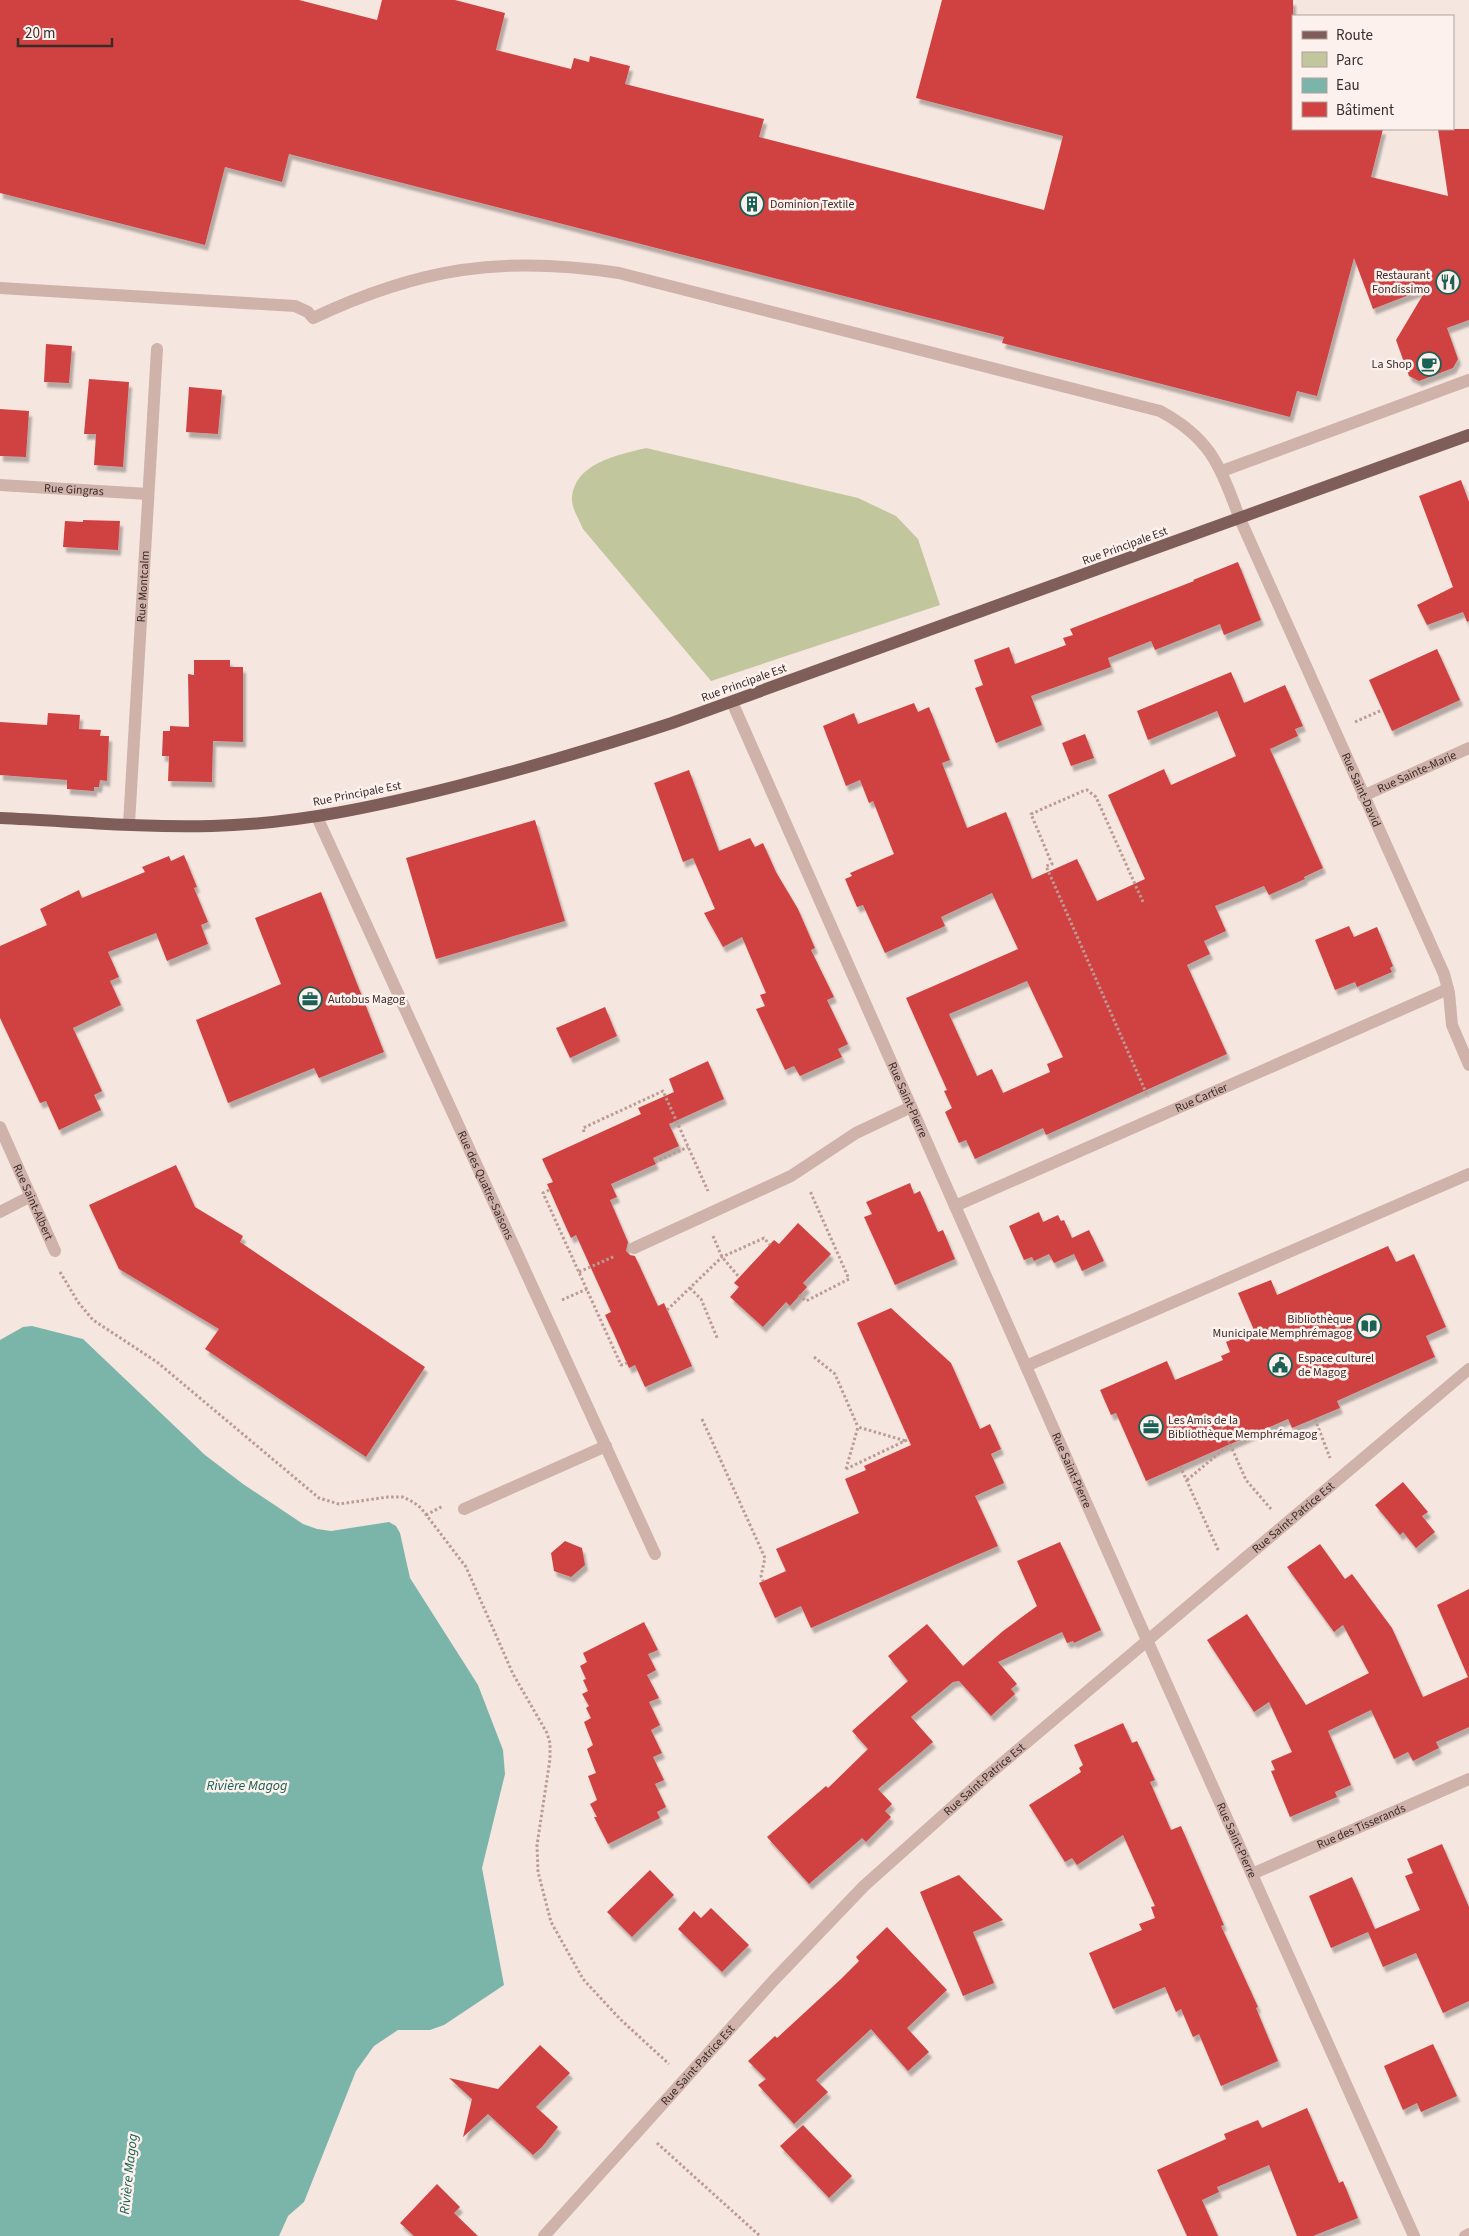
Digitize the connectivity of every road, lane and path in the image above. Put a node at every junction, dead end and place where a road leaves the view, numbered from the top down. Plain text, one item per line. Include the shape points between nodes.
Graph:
1 (0, 288) edge
2 (157, 349) dead end
3 (1469, 380) edge
4 (1469, 435) edge
5 (1222, 471) junction
6 (0, 485) edge
7 (148, 494) junction
8 (1240, 519) junction
9 (732, 702) junction
10 (1382, 710) dead end
11 (1334, 731) junction
12 (1469, 748) edge
13 (1363, 796) junction
14 (318, 817) junction
15 (0, 818) edge
16 (129, 824) junction
17 (1143, 902) dead end
18 (1448, 989) junction
19 (1469, 1065) edge
20 (911, 1107) junction
21 (1157, 1117) junction
22 (0, 1128) edge
23 (584, 1132) dead end
24 (688, 1147) junction
25 (655, 1162) dead end
26 (800, 1170) junction
27 (1469, 1174) edge
28 (549, 1190) dead end
29 (31, 1196) junction
30 (955, 1206) junction
31 (717, 1209) junction
32 (0, 1212) edge
33 (568, 1231) dead end
34 (562, 1234) junction
35 (770, 1245) dead end
36 (634, 1248) joint
37 (55, 1251) joint
38 (722, 1257) junction
39 (579, 1272) junction
40 (740, 1277) dead end
41 (690, 1288) junction
42 (799, 1295) dead end
43 (667, 1310) dead end
44 (609, 1323) dead end
45 (603, 1326) junction
46 (614, 1335) dead end
47 (609, 1338) junction
48 (718, 1340) dead end
49 (814, 1357) dead end
50 (627, 1363) dead end
51 (1026, 1366) junction
52 (1469, 1369) edge
53 (702, 1419) dead end
54 (1315, 1419) dead end
55 (858, 1426) junction
56 (1222, 1426) dead end
57 (1230, 1444) junction
58 (606, 1446) junction
59 (1180, 1466) dead end
60 (1339, 1479) junction
61 (1187, 1480) junction
62 (464, 1509) dead end
63 (1284, 1524) junction
64 (655, 1554) dead end
65 (1228, 1572) junction
66 (763, 1581) dead end
67 (1147, 1640) junction
68 (1469, 1779) edge
69 (1252, 1874) junction
70 (684, 2079) junction
71 (640, 2127) junction
72 (1469, 2234) edge
73 (544, 2236) edge
74 (760, 2236) edge
75 (1414, 2236) edge
76 (1465, 2236) edge

1 - 5 street, Rue Saint-David via 295,306 313,318 385,287 423,276 501,265 580,267 619,273 1139,404 1180,421 1197,435
2 - 7 street, Rue Montcalm
3 - 5 street
4 - 8 main road, Rue Principale Est
5 - 8 street, Rue Saint-David
6 - 7 street, Rue Gingras
7 - 16 street, Rue Montcalm
8 - 9 main road, Rue Principale Est
8 - 11 street, Rue Saint-David
9 - 14 main road, Rue Principale Est via 552,761
9 - 20 street, Rue Saint-Pierre
10 - 11 path
11 - 13 street, Rue Saint-David
12 - 13 street, Rue Sainte-Marie
13 - 18 street, Rue Saint-David
14 - 16 main road, Rue Principale Est via 213,826
14 - 58 street, Rue des Quatre-Saisons
15 - 16 main road, Rue Principale Est
17 - 21 path via 1092,792 1083,791 1031,814 1052,864 1046,866
18 - 19 street, Rue Saint-David via 1452,1025
18 - 21 street, Rue Cartier
20 - 26 street via 856,1133
20 - 30 street, Rue Saint-Pierre
21 - 30 street, Rue Cartier
22 - 29 street, Rue Saint-Albert
23 - 24 path via 583,1128 663,1092
24 - 25 path
24 - 31 path
26 - 31 street
26 - 42 path via 850,1279 806,1301
27 - 51 street
28 - 34 path via 543,1193
29 - 32 street
29 - 37 street, Rue Saint-Albert
30 - 51 street, Rue Saint-Pierre
31 - 36 street
33 - 34 path
34 - 39 path
35 - 38 path via 764,1238
36 - 39 path
37 - 70 path via 56,1264 64,1279 93,1320 157,1362 319,1498 339,1504 388,1496 403,1498 421,1508 455,1552 473,1582 521,1692 550,1743 537,1845 538,1872 551,1922 583,1979
38 - 40 path
38 - 41 path
39 - 45 path
41 - 43 path
41 - 48 path via 701,1300
44 - 45 path
45 - 47 path
46 - 47 path
47 - 50 path via 621,1365
49 - 55 path via 834,1374
51 - 67 street, Rue Saint-Pierre
52 - 60 street, Rue Saint-Patrice Est
53 - 66 path via 765,1558
54 - 60 path
55 - 55 path via 846,1468 907,1440
56 - 57 path
57 - 61 path
57 - 63 path via 1246,1480
58 - 62 street
58 - 64 street, Rue des Quatre-Saisons
59 - 61 path
60 - 63 street, Rue Saint-Patrice Est
61 - 65 path
63 - 65 street, Rue Saint-Patrice Est
65 - 67 street, Rue Saint-Patrice Est
67 - 69 street, Rue Saint-Pierre
67 - 70 street, Rue Saint-Patrice Est via 864,1886
68 - 69 street, Rue des Tisserands
69 - 75 street, Rue Saint-Pierre
70 - 71 street, Rue Saint-Patrice Est
71 - 73 street, Rue Saint-Patrice Est
71 - 74 path
72 - 76 street

